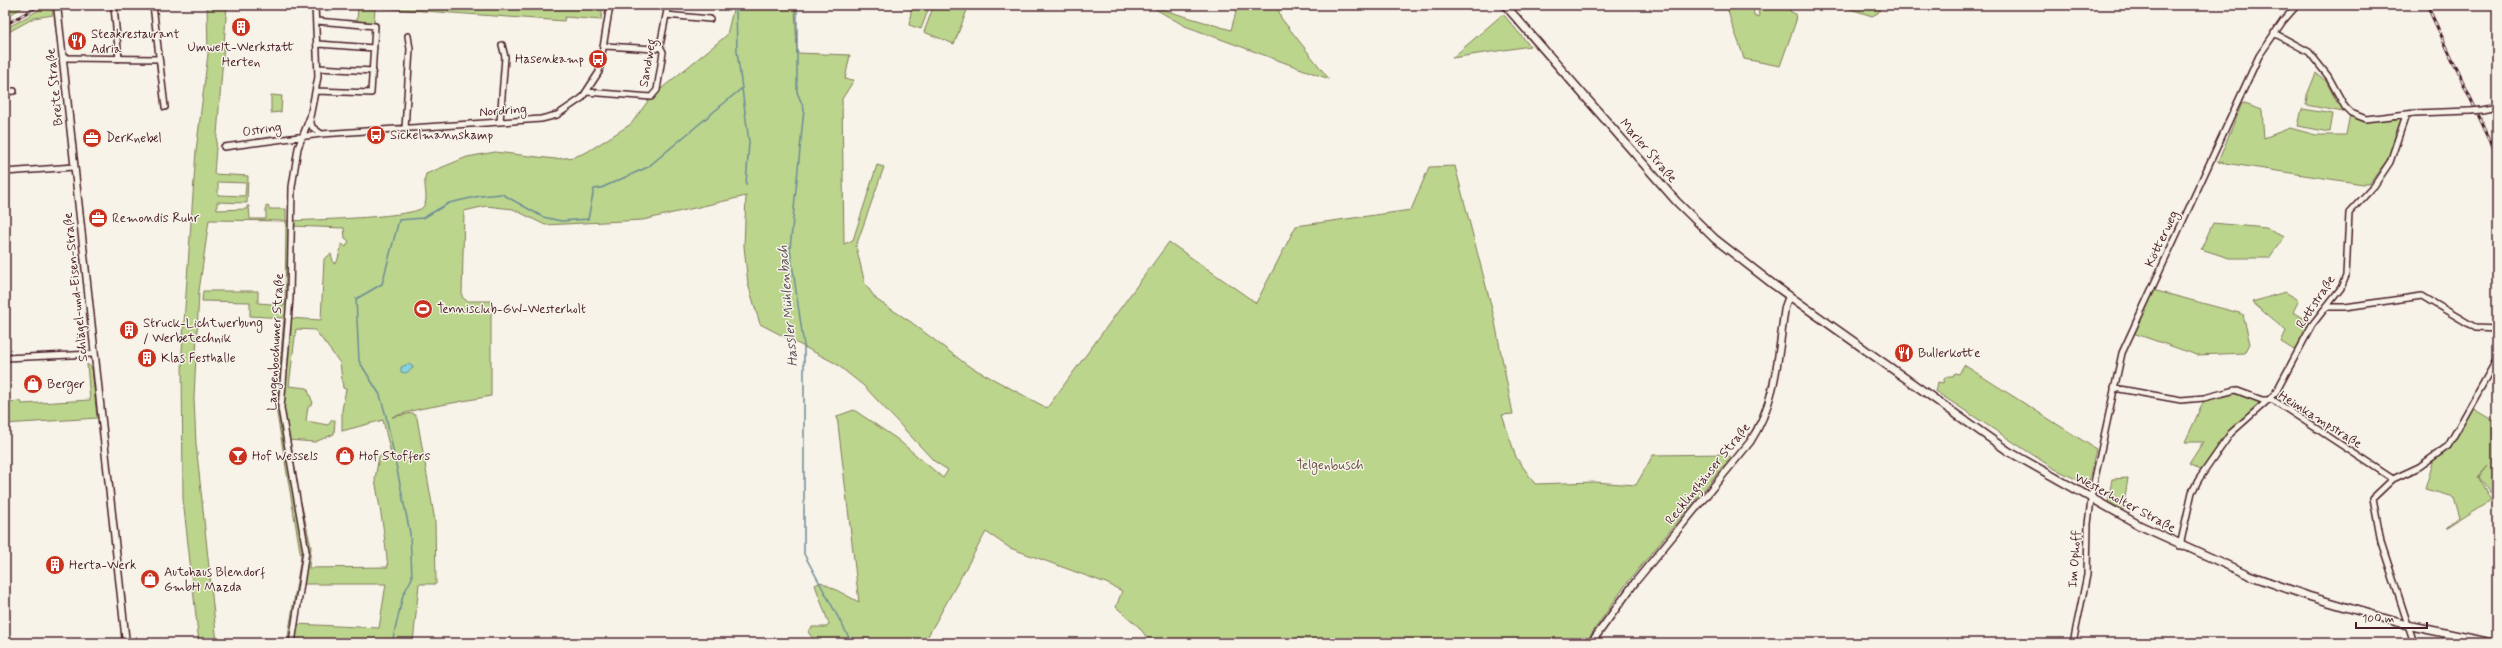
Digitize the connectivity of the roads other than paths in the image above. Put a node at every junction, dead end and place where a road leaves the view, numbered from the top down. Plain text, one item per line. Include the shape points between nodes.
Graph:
1 (57, 5) edge
2 (153, 5) edge
3 (316, 5) edge
4 (610, 5) edge
5 (668, 5) edge
6 (1505, 5) edge
7 (2297, 5) edge
8 (114, 6) dead end
9 (666, 15) junction
10 (710, 19) dead end
11 (317, 21) junction
12 (2274, 33) junction
13 (408, 36) dead end
14 (318, 44) junction
15 (502, 46) dead end
16 (605, 46) junction
17 (660, 46) junction
18 (374, 48) junction
19 (63, 58) junction
20 (119, 59) junction
21 (158, 59) junction
22 (318, 68) junction
23 (373, 71) junction
24 (14, 91) dead end
25 (316, 91) junction
26 (5, 92) edge
27 (587, 92) junction
28 (165, 107) dead end
29 (2497, 107) edge
30 (2406, 115) junction
31 (310, 117) junction
32 (500, 122) junction
33 (405, 128) junction
34 (321, 134) junction
35 (303, 136) junction
36 (224, 147) dead end
37 (74, 167) junction
38 (5, 172) edge
39 (1789, 296) junction
40 (2328, 307) junction
41 (2497, 329) edge
42 (93, 354) junction
43 (5, 358) edge
44 (2497, 359) edge
45 (2114, 388) junction
46 (2268, 400) junction
47 (2393, 479) junction
48 (2091, 500) junction
49 (2180, 546) junction
50 (2407, 625) junction
51 (126, 643) edge
52 (292, 643) edge
53 (1591, 643) edge
54 (2072, 643) edge
55 (2414, 643) edge
56 (2492, 643) edge

1 - 19 street, Breite Straße
2 - 21 street
3 - 11 street, Langenbochumer Straße
4 - 16 street, Nordring
5 - 9 street, Sandweg
6 - 39 main road, Marler Straße via 1693,218 1734,255
7 - 12 street, Kötterweg
8 - 20 street
9 - 10 street
9 - 17 street, Sandweg
11 - 14 street, Langenbochumer Straße
11 - 18 street via 374,24
12 - 30 street via 2309,52 2328,76 2351,113 2366,119
12 - 45 street, Kötterweg via 2248,80 2122,353
13 - 33 street via 410,49
14 - 18 street
14 - 22 street, Langenbochumer Straße
15 - 32 street via 505,57
16 - 17 street via 655,49
16 - 27 street, Nordring via 599,72
17 - 27 street, Sandweg via 663,52 657,90 651,98
18 - 23 street
19 - 20 street
19 - 37 street, Breite Straße
20 - 21 street
21 - 28 street
22 - 23 street
22 - 25 street, Langenbochumer Straße
23 - 25 street via 371,91 368,95
24 - 26 street
25 - 31 street, Langenbochumer Straße
27 - 32 street, Nordring via 572,106 556,115 541,119
29 - 30 street, bridge
30 - 40 street, Rottstraße via 2390,162 2374,186 2349,213 2346,276
31 - 34 street via 312,127
31 - 35 street, Langenbochumer Straße
32 - 33 street, Nordring
33 - 34 street, Nordring
34 - 35 street, Nordring
35 - 36 street, Ostring
35 - 52 street, Langenbochumer Straße via 298,148 292,188 290,298 281,408 306,551
37 - 38 street
37 - 42 street, Schlägel-und-Eisen-Straße
39 - 48 main road, Westerholter Straße via 2008,451
39 - 53 street, Recklinghäuser Straße via 1785,306 1773,393 1760,428 1636,581
40 - 41 street via 2422,296 2476,328
40 - 46 street, Rottstraße via 2312,325 2284,378
42 - 43 street
42 - 51 street, Schlägel-und-Eisen-Straße
44 - 47 street via 2448,446 2419,467
45 - 46 street, Heimkampstraße via 2181,400 2204,398 2235,390
45 - 48 street, Kötterweg
46 - 47 street, Heimkampstraße via 2273,400
46 - 49 street, Rottstraße via 2231,433 2199,479 2191,497
47 - 50 street via 2373,498 2380,542
48 - 49 main road, Westerholter Straße
48 - 54 street, Im Ophoff via 2087,575
49 - 50 main road, Westerholter Straße via 2272,583
50 - 55 street
50 - 56 main road, Westerholter Straße

